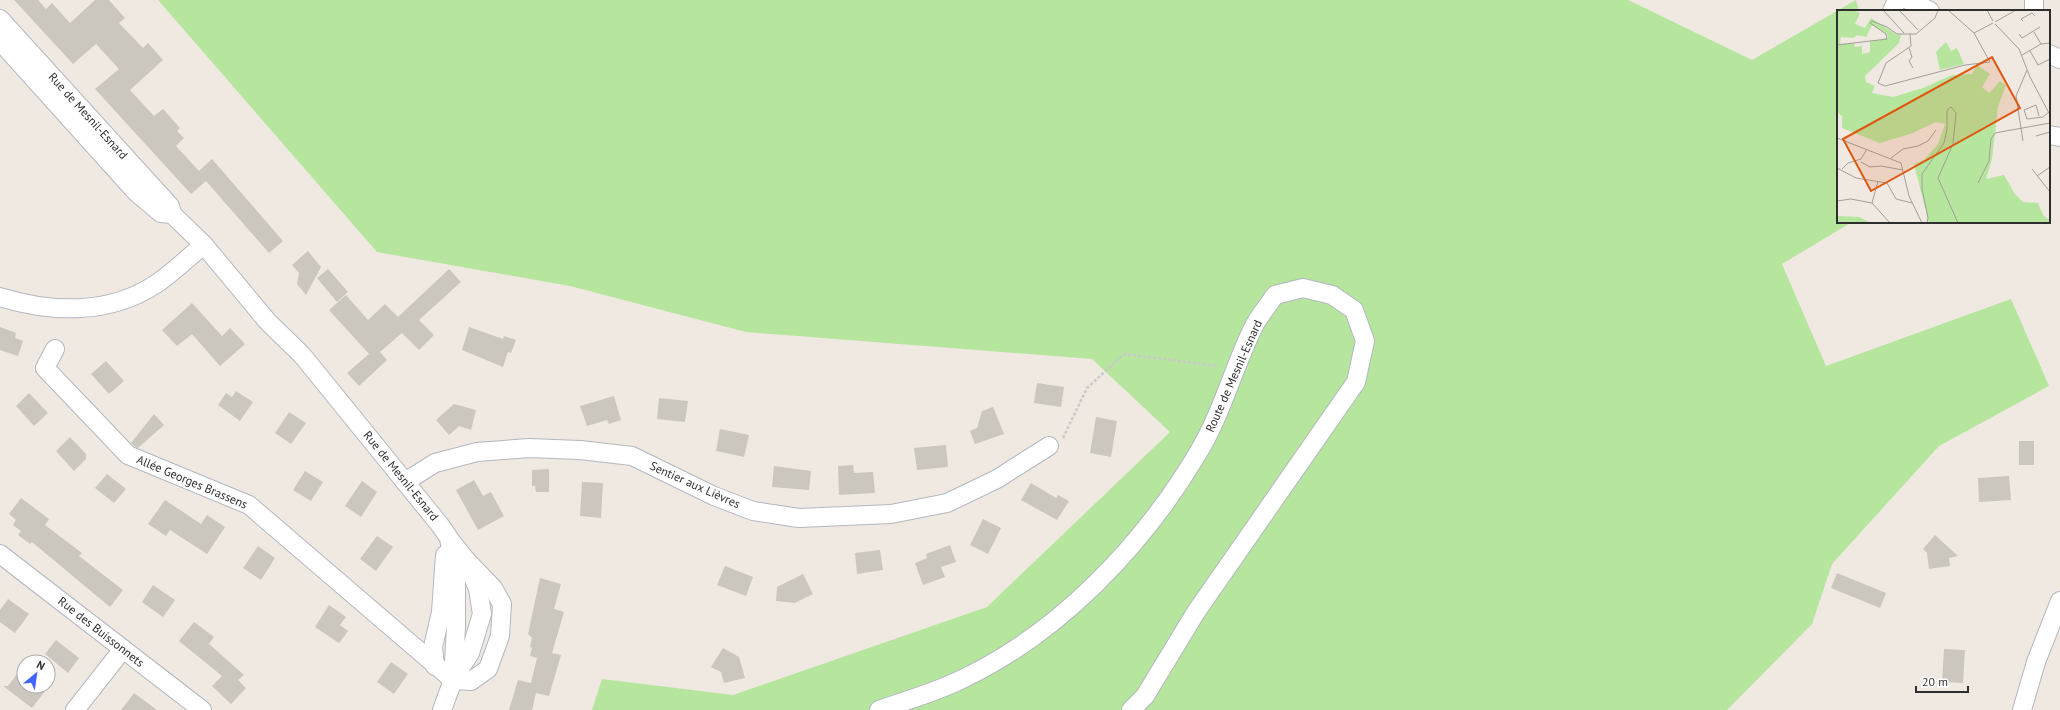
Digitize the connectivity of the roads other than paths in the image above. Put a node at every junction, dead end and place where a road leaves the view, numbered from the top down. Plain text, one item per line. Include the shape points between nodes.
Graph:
1 (1897, 0) edge
2 (1908, 0) edge
3 (1892, 10) edge
4 (1928, 10) edge
5 (0, 19) edge
6 (0, 41) edge
7 (2050, 54) edge
8 (2060, 59) edge
9 (2050, 136) edge
10 (2060, 137) edge
11 (172, 214) junction
12 (204, 245) junction
13 (0, 297) edge
14 (55, 349) dead end
15 (1049, 446) road end
16 (405, 482) junction
17 (448, 538) junction
18 (0, 554) edge
19 (466, 560) junction
20 (2060, 601) edge
21 (123, 649) junction
22 (435, 666) junction
23 (453, 680) junction
24 (75, 710) edge
25 (202, 710) edge
26 (442, 710) edge
27 (879, 710) edge
28 (1131, 710) edge
29 (2022, 710) edge

1 - 3 street
2 - 4 street
5 - 11 street, Rue de Mesnil-Esnard via 170,206
6 - 11 street, Rue de Mesnil-Esnard via 136,192 161,212
7 - 8 street
9 - 10 street
11 - 12 street, Rue de Mesnil-Esnard
12 - 13 street via 157,283 132,297 110,303 80,309 60,309 36,307
12 - 16 street, Rue de Mesnil-Esnard via 268,322 306,361
14 - 22 street, Allée Georges Brassens via 45,368 128,455 249,505
15 - 16 street, Sentier aux Lièvres via 997,479 947,503 891,514 800,518 753,511 714,496 632,456 580,450 529,448 477,452 435,463
16 - 17 street, Rue de Mesnil-Esnard
17 - 19 street
17 - 22 street via 441,612 434,647
17 - 23 street, Rue de Mesnil-Esnard via 456,578
18 - 21 street, Rue des Buissonnets
19 - 23 street via 478,589 482,614 470,653
19 - 23 street via 493,588 502,604 500,636 488,669 471,681
20 - 29 street via 2036,662
21 - 24 street
21 - 25 street, Rue des Buissonnets
22 - 23 street, Allée Georges Brassens
23 - 26 street
27 - 28 street, Route de Mesnil-Esnard via 956,682 1003,658 1047,627 1114,566 1163,505 1199,452 1223,404 1253,327 1275,296 1303,288 1332,295 1354,310 1365,341 1356,382 1196,612 1145,696

